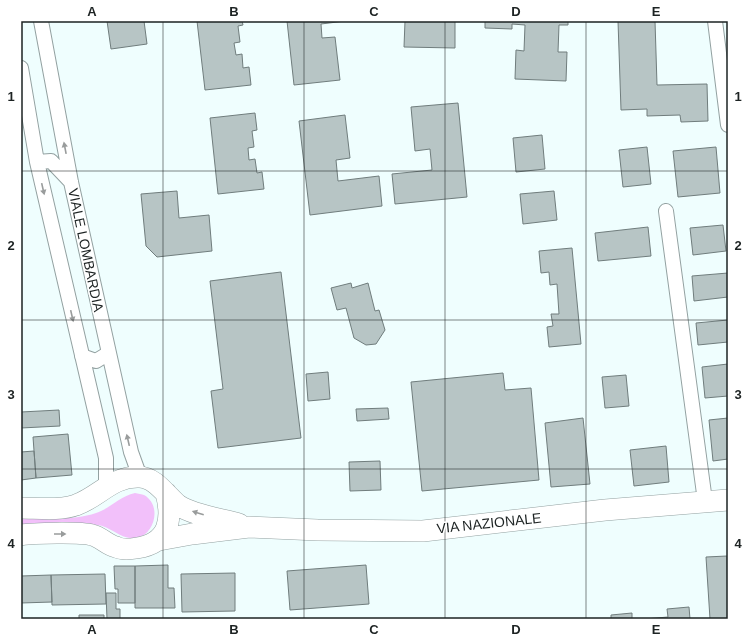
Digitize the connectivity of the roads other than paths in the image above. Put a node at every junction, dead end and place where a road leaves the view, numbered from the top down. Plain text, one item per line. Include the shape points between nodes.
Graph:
1 (41, 21) edge
2 (715, 21) edge
3 (723, 43) edge
4 (21, 68) edge
5 (728, 125) edge
6 (38, 162) junction
7 (71, 182) junction
8 (666, 211) dead end
9 (109, 353) junction
10 (82, 356) junction
11 (140, 477) junction
12 (106, 486) junction
13 (166, 493) junction
14 (728, 500) edge
15 (704, 501) junction
16 (21, 508) edge
17 (249, 527) junction
18 (21, 535) edge
19 (159, 540) junction

7 -> 1 street, VIALE LOMBARDIA
2 - 3 street
3 - 5 street
4 - 6 street, VIALE LOMBARDIA
6 - 7 street via 51,161
6 -> 10 street, VIALE LOMBARDIA
7 - 9 street, VIALE LOMBARDIA
8 - 15 street
9 - 10 street via 96,361
11 -> 9 street, VIALE LOMBARDIA via 131,452
10 - 12 street, VIALE LOMBARDIA via 106,458
11 - 12 main road via 124,479
11 - 13 main road, VIA NAZIONALE via 155,483
12 - 16 main road via 94,497 75,506
17 -> 13 main road, VIA NAZIONALE via 195,512 179,505
13 - 19 main road via 170,509 168,526
14 - 15 main road, VIA NAZIONALE
15 - 17 main road, VIA NAZIONALE via 423,531
17 - 19 main road, VIA NAZIONALE
18 -> 19 main road, VIA NAZIONALE via 90,534 115,547 131,549 144,547

